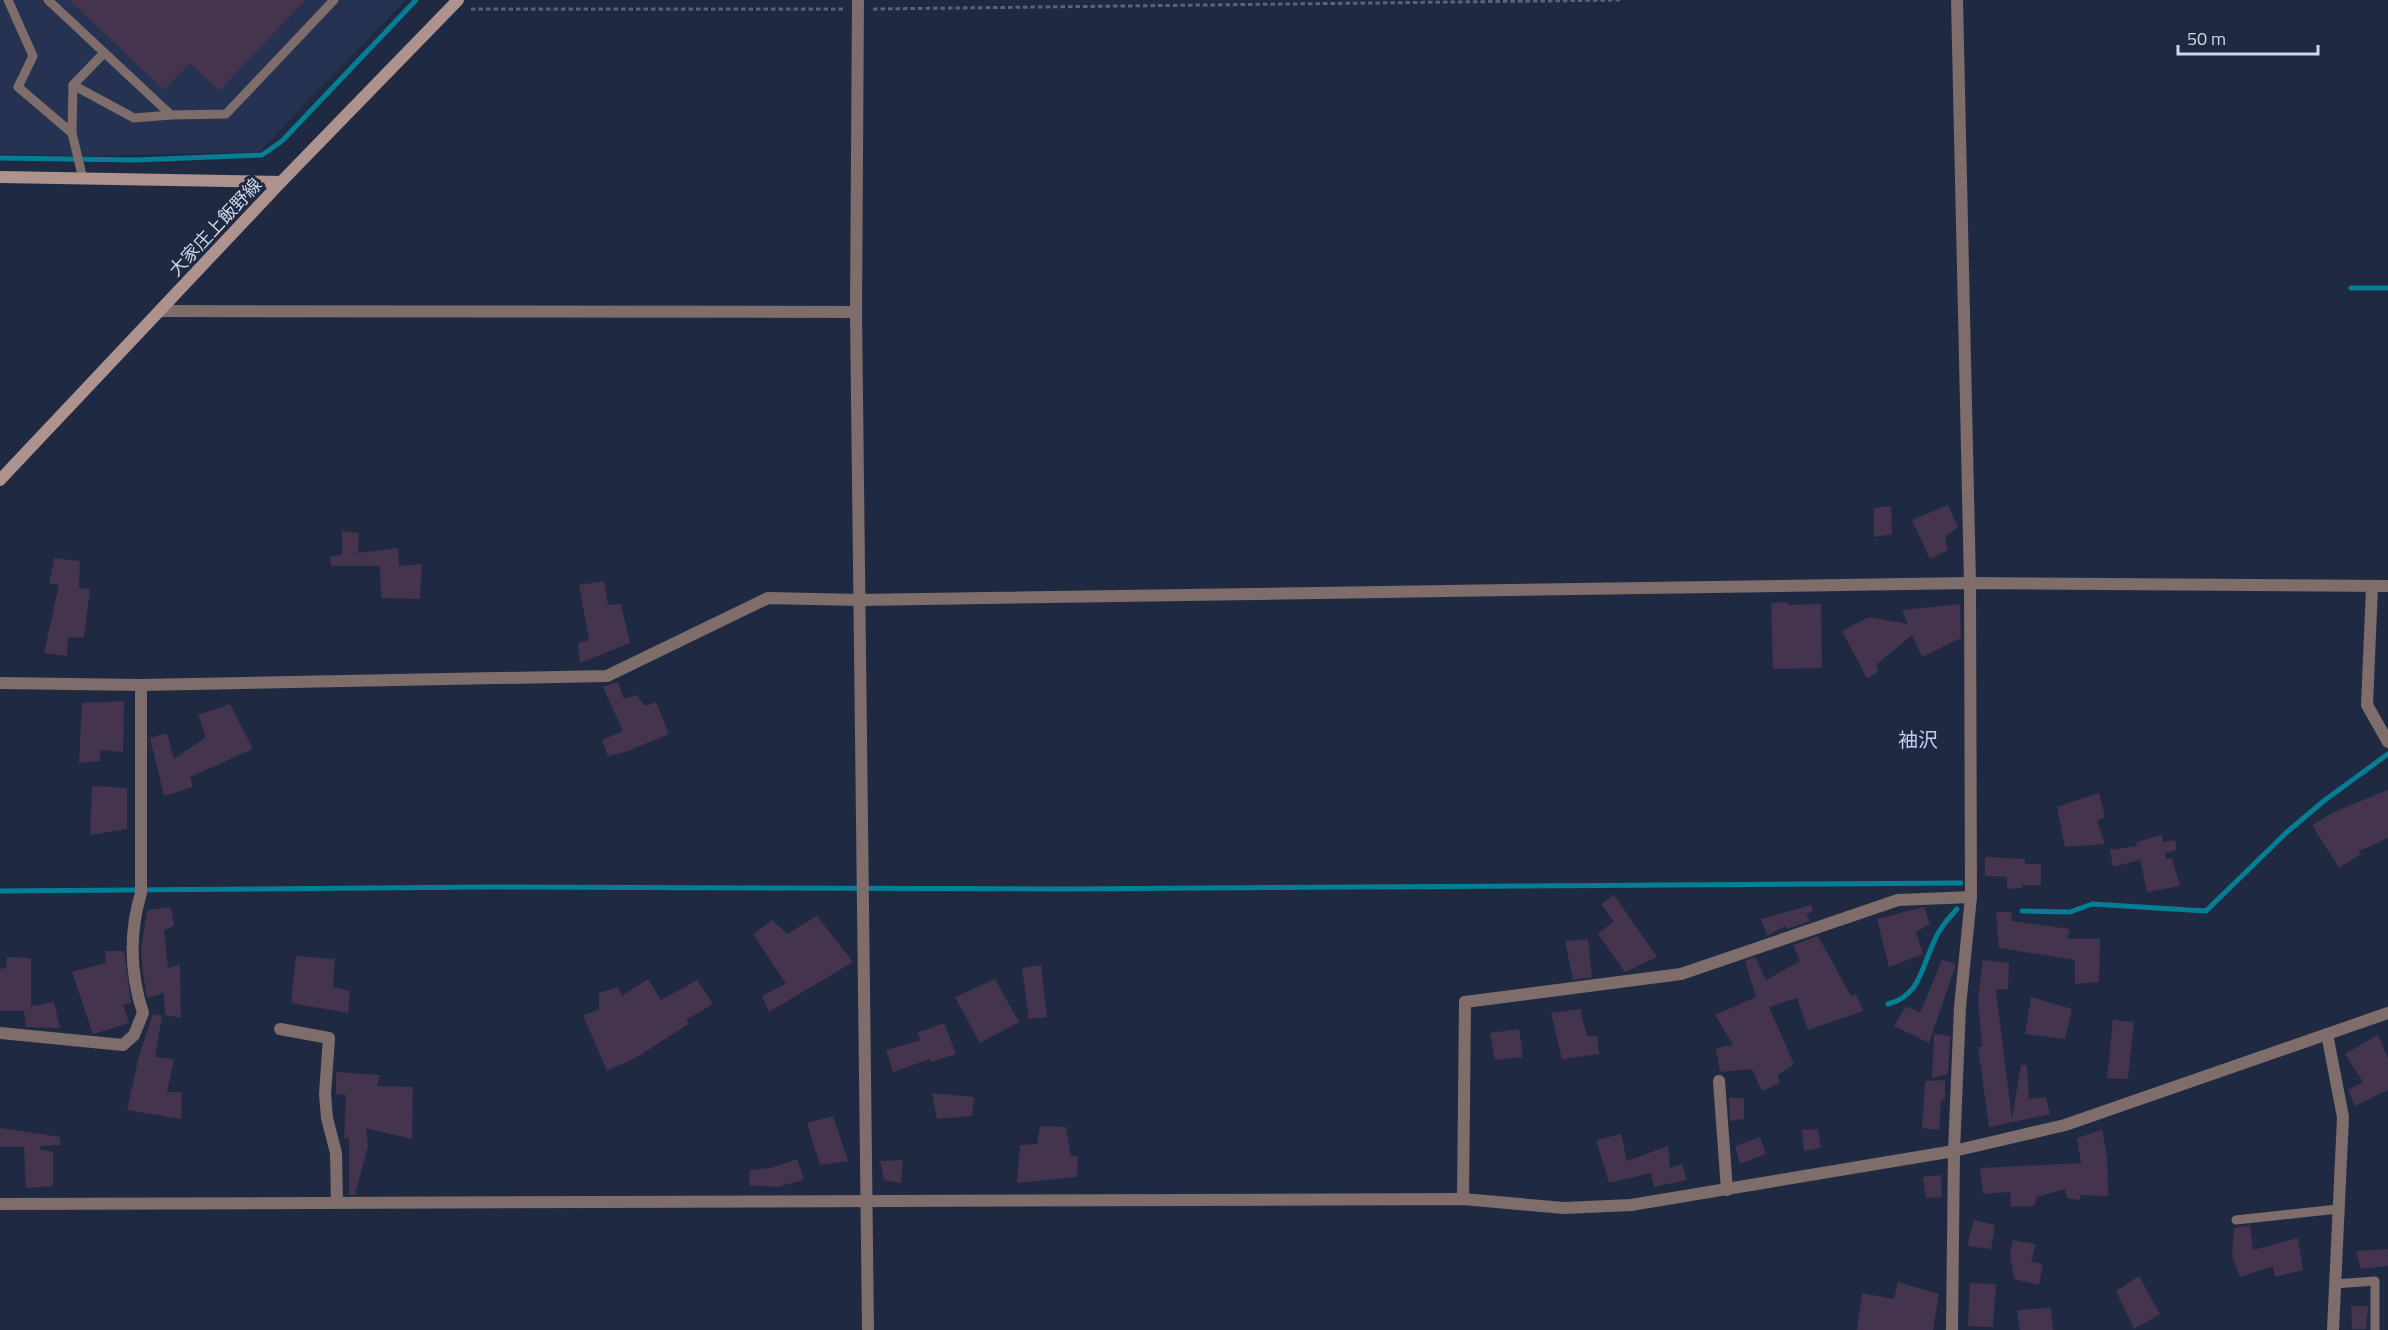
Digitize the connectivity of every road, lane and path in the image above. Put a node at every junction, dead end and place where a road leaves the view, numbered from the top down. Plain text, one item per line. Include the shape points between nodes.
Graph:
1 (8, 0) edge
2 (48, 0) edge
3 (334, 0) edge
4 (1621, 0) edge
5 (1957, 0) edge
6 (454, 4) edge
7 (858, 4) edge
8 (104, 52) junction
9 (73, 85) junction
10 (171, 115) junction
11 (72, 133) junction
12 (0, 177) edge
13 (83, 179) junction
14 (281, 182) junction
15 (160, 311) junction
16 (856, 312) junction
17 (0, 480) edge
18 (1970, 584) junction
19 (2388, 586) edge
20 (2372, 587) junction
21 (859, 600) junction
22 (0, 682) edge
23 (141, 685) junction
24 (2388, 742) edge
25 (1971, 897) junction
26 (2388, 1012) edge
27 (280, 1029) dead end
28 (0, 1033) edge
29 (2327, 1034) junction
30 (1719, 1081) dead end
31 (1954, 1150) junction
32 (1727, 1190) junction
33 (868, 1199) junction
34 (1463, 1199) junction
35 (337, 1202) junction
36 (0, 1204) edge
37 (2338, 1209) junction
38 (2236, 1220) dead end
39 (2334, 1284) junction
40 (868, 1330) edge
41 (1952, 1330) edge
42 (2333, 1330) edge
43 (2375, 1330) edge

1 - 11 lane via 33,56 18,87
2 - 8 lane
3 - 10 lane via 226,114
4 - 7 path
5 - 18 street
6 - 7 path
6 - 14 main road, 大家庄上飯野線
7 - 16 street
8 - 9 lane
8 - 10 lane
9 - 10 lane via 134,117
9 - 11 lane
11 - 13 lane
12 - 13 main road
13 - 14 main road
14 - 15 main road, 大家庄上飯野線
15 - 16 street
15 - 17 main road, 大家庄上飯野線
16 - 21 street
18 - 20 street
18 - 21 street
18 - 25 street
19 - 20 street
20 - 24 street via 2367,705
21 - 23 street via 768,598 606,676
21 - 33 street
22 - 23 street
23 - 28 street via 141,893 132,952 134,982 143,1013 134,1035 123,1045
25 - 31 street via 1960,1007
25 - 34 street via 1898,900 1681,974 1465,1002
26 - 29 street
27 - 35 street via 329,1038 325,1094 336,1153
29 - 31 street via 2065,1125
29 - 37 street via 2343,1117
30 - 32 street
31 - 32 street
31 - 41 street
32 - 34 street via 1631,1205 1564,1208
33 - 34 street
33 - 35 street
33 - 40 street
35 - 36 street
37 - 38 lane
37 - 39 street
39 - 42 street
39 - 43 lane via 2375,1281

